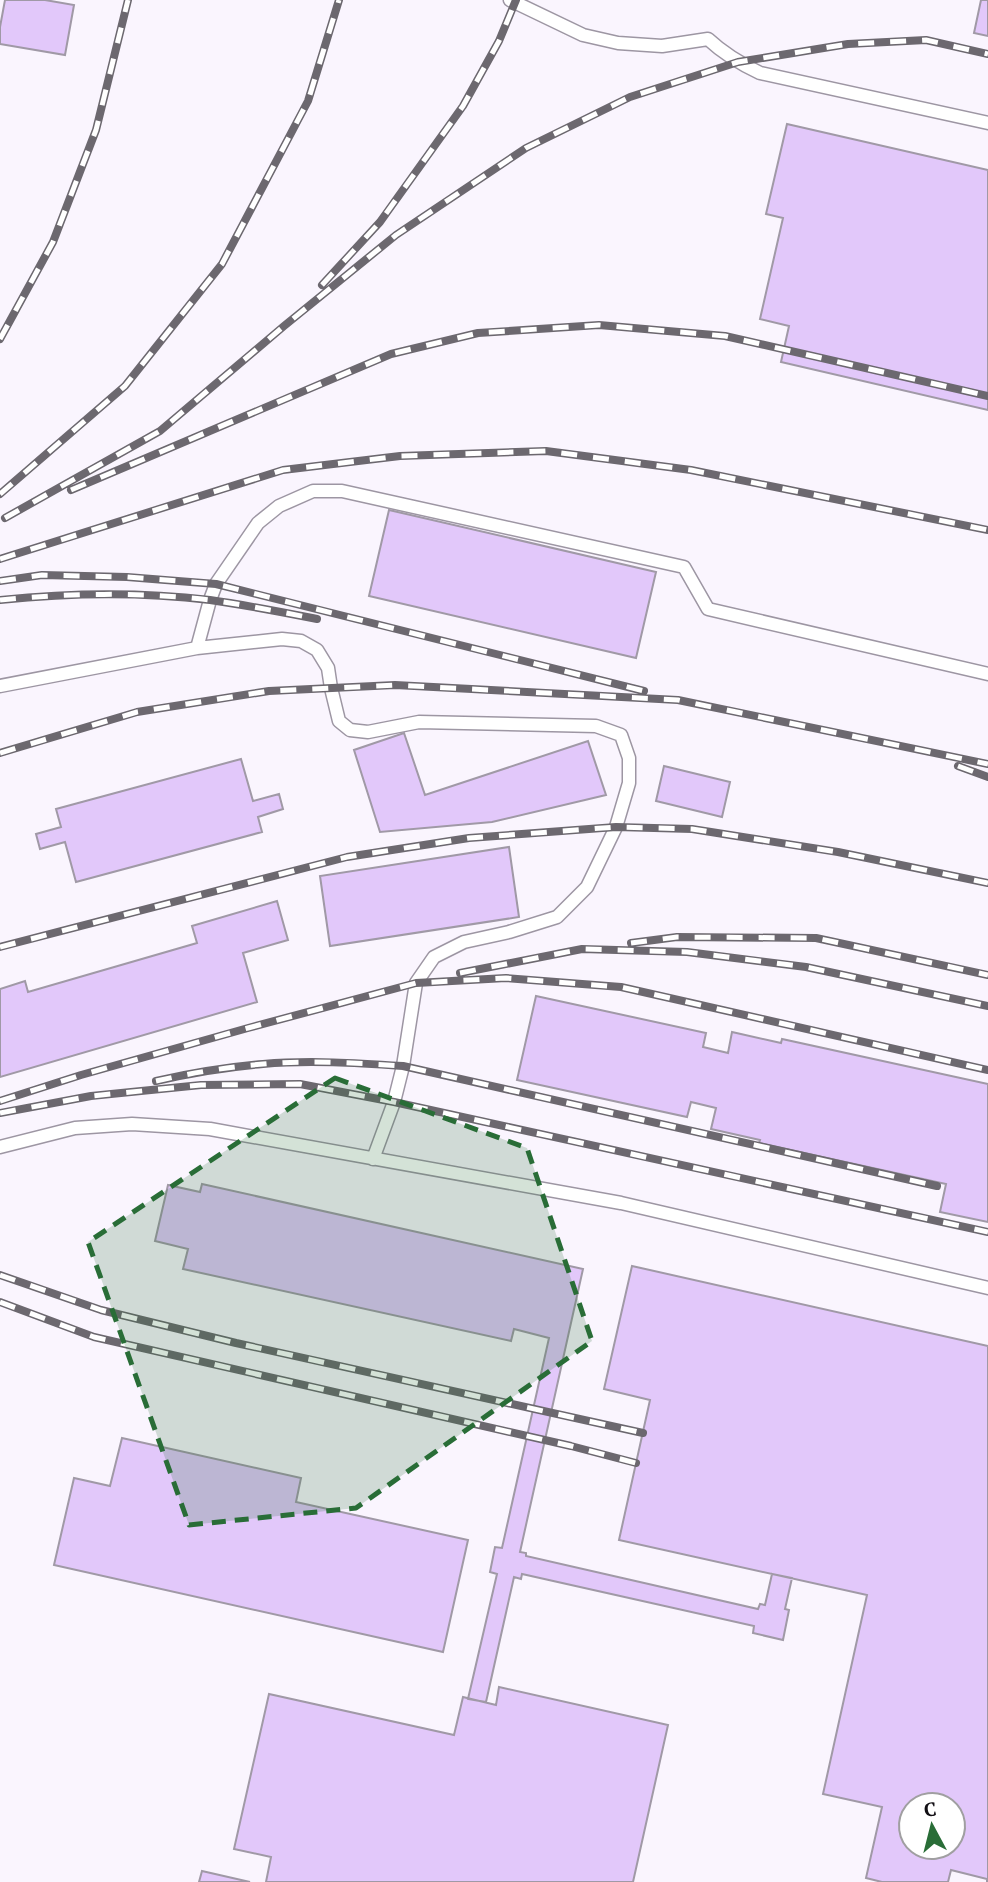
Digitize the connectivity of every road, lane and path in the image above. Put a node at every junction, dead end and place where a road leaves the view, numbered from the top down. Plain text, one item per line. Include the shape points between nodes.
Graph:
1 (510, 0) edge
2 (988, 123) edge
3 (197, 648) junction
4 (988, 674) edge
5 (0, 686) edge
6 (0, 1147) edge
7 (373, 1159) junction
8 (988, 1288) edge

1 - 2 lane via 583,35 662,46 708,39 738,62 761,72
3 - 4 lane via 216,584 258,523 279,506 313,491 342,491 684,568 708,609
3 - 5 lane
3 - 7 lane via 301,641 317,650 328,668 339,721 350,730 368,732 419,722 596,726 621,735 629,758 629,783 616,827 587,887 556,918 464,942 434,957 416,983 403,1066
6 - 7 lane via 75,1128 132,1124 210,1129
7 - 8 lane via 621,1203

